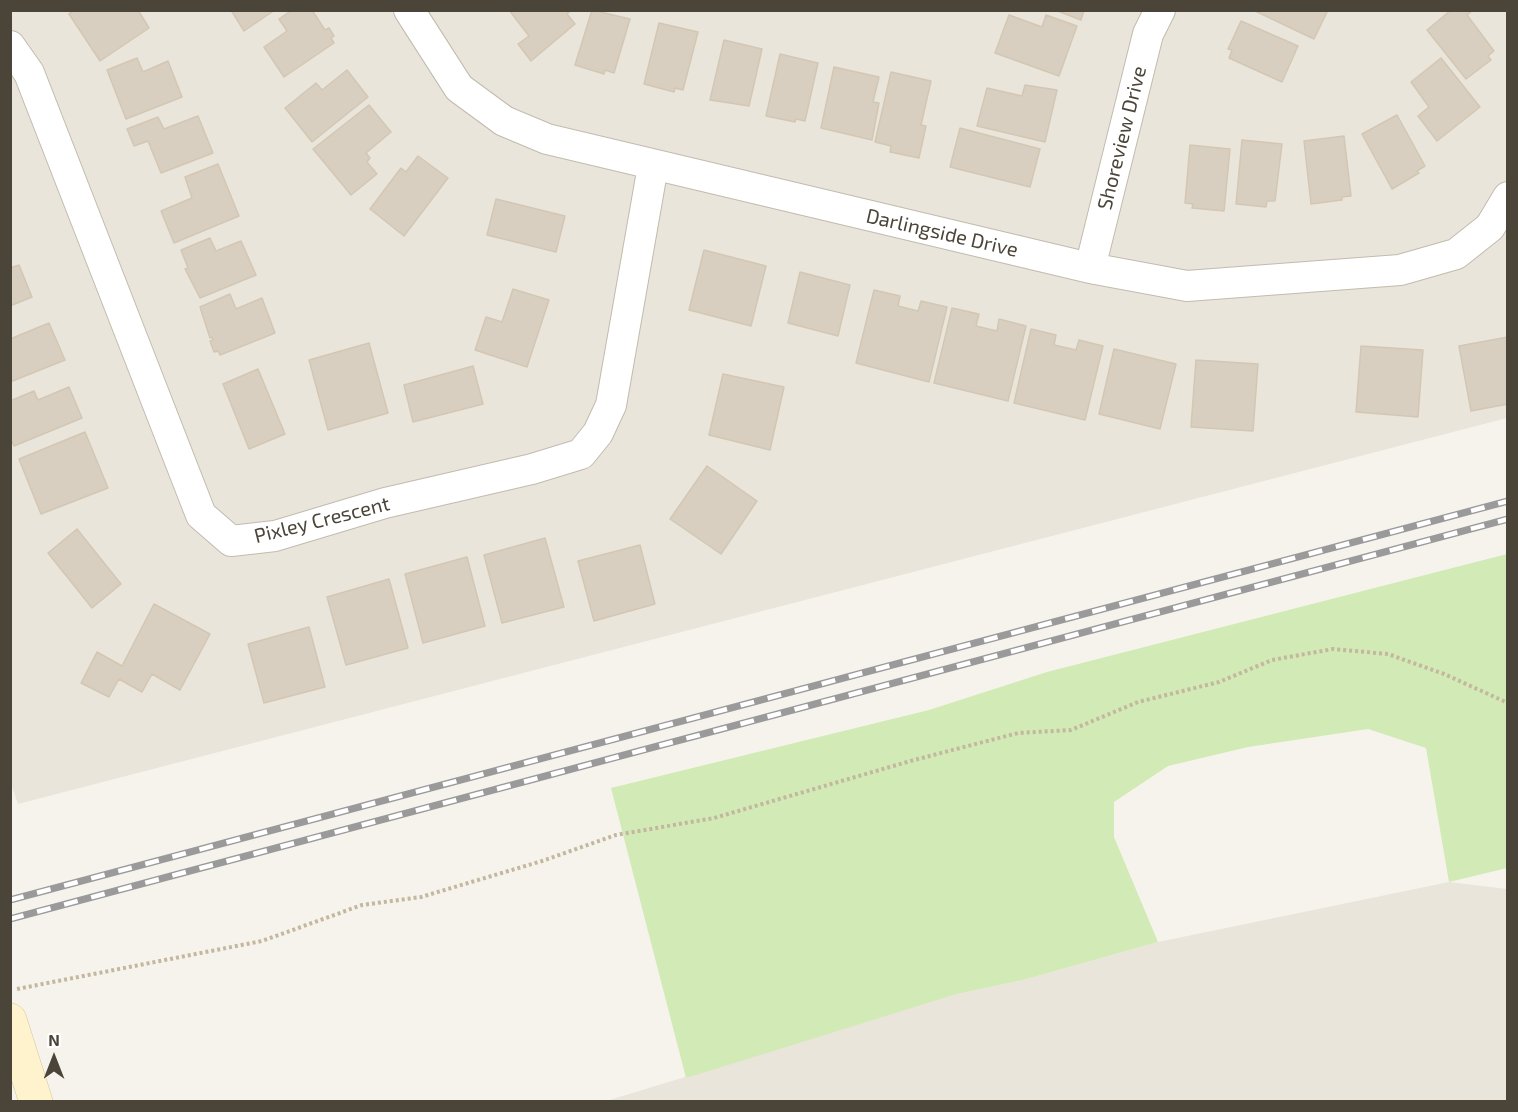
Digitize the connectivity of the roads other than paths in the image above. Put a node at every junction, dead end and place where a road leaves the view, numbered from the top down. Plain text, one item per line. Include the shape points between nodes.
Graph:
1 (409, 10) edge
2 (1160, 10) edge
3 (10, 46) edge
4 (653, 166) junction
5 (1508, 197) edge
6 (1089, 268) junction
7 (10, 1020) edge
8 (36, 1101) edge

1 - 4 street, Darlingside Drive via 459,88 504,121 547,139
2 - 6 street, Shoreview Drive via 1148,34
3 - 4 street, Pixley Crescent via 29,73 201,515 231,541 275,536 581,454 598,433 612,405
4 - 6 street, Darlingside Drive
5 - 6 street, Darlingside Drive via 1490,227 1456,254 1400,270 1187,286
7 - 8 main road

